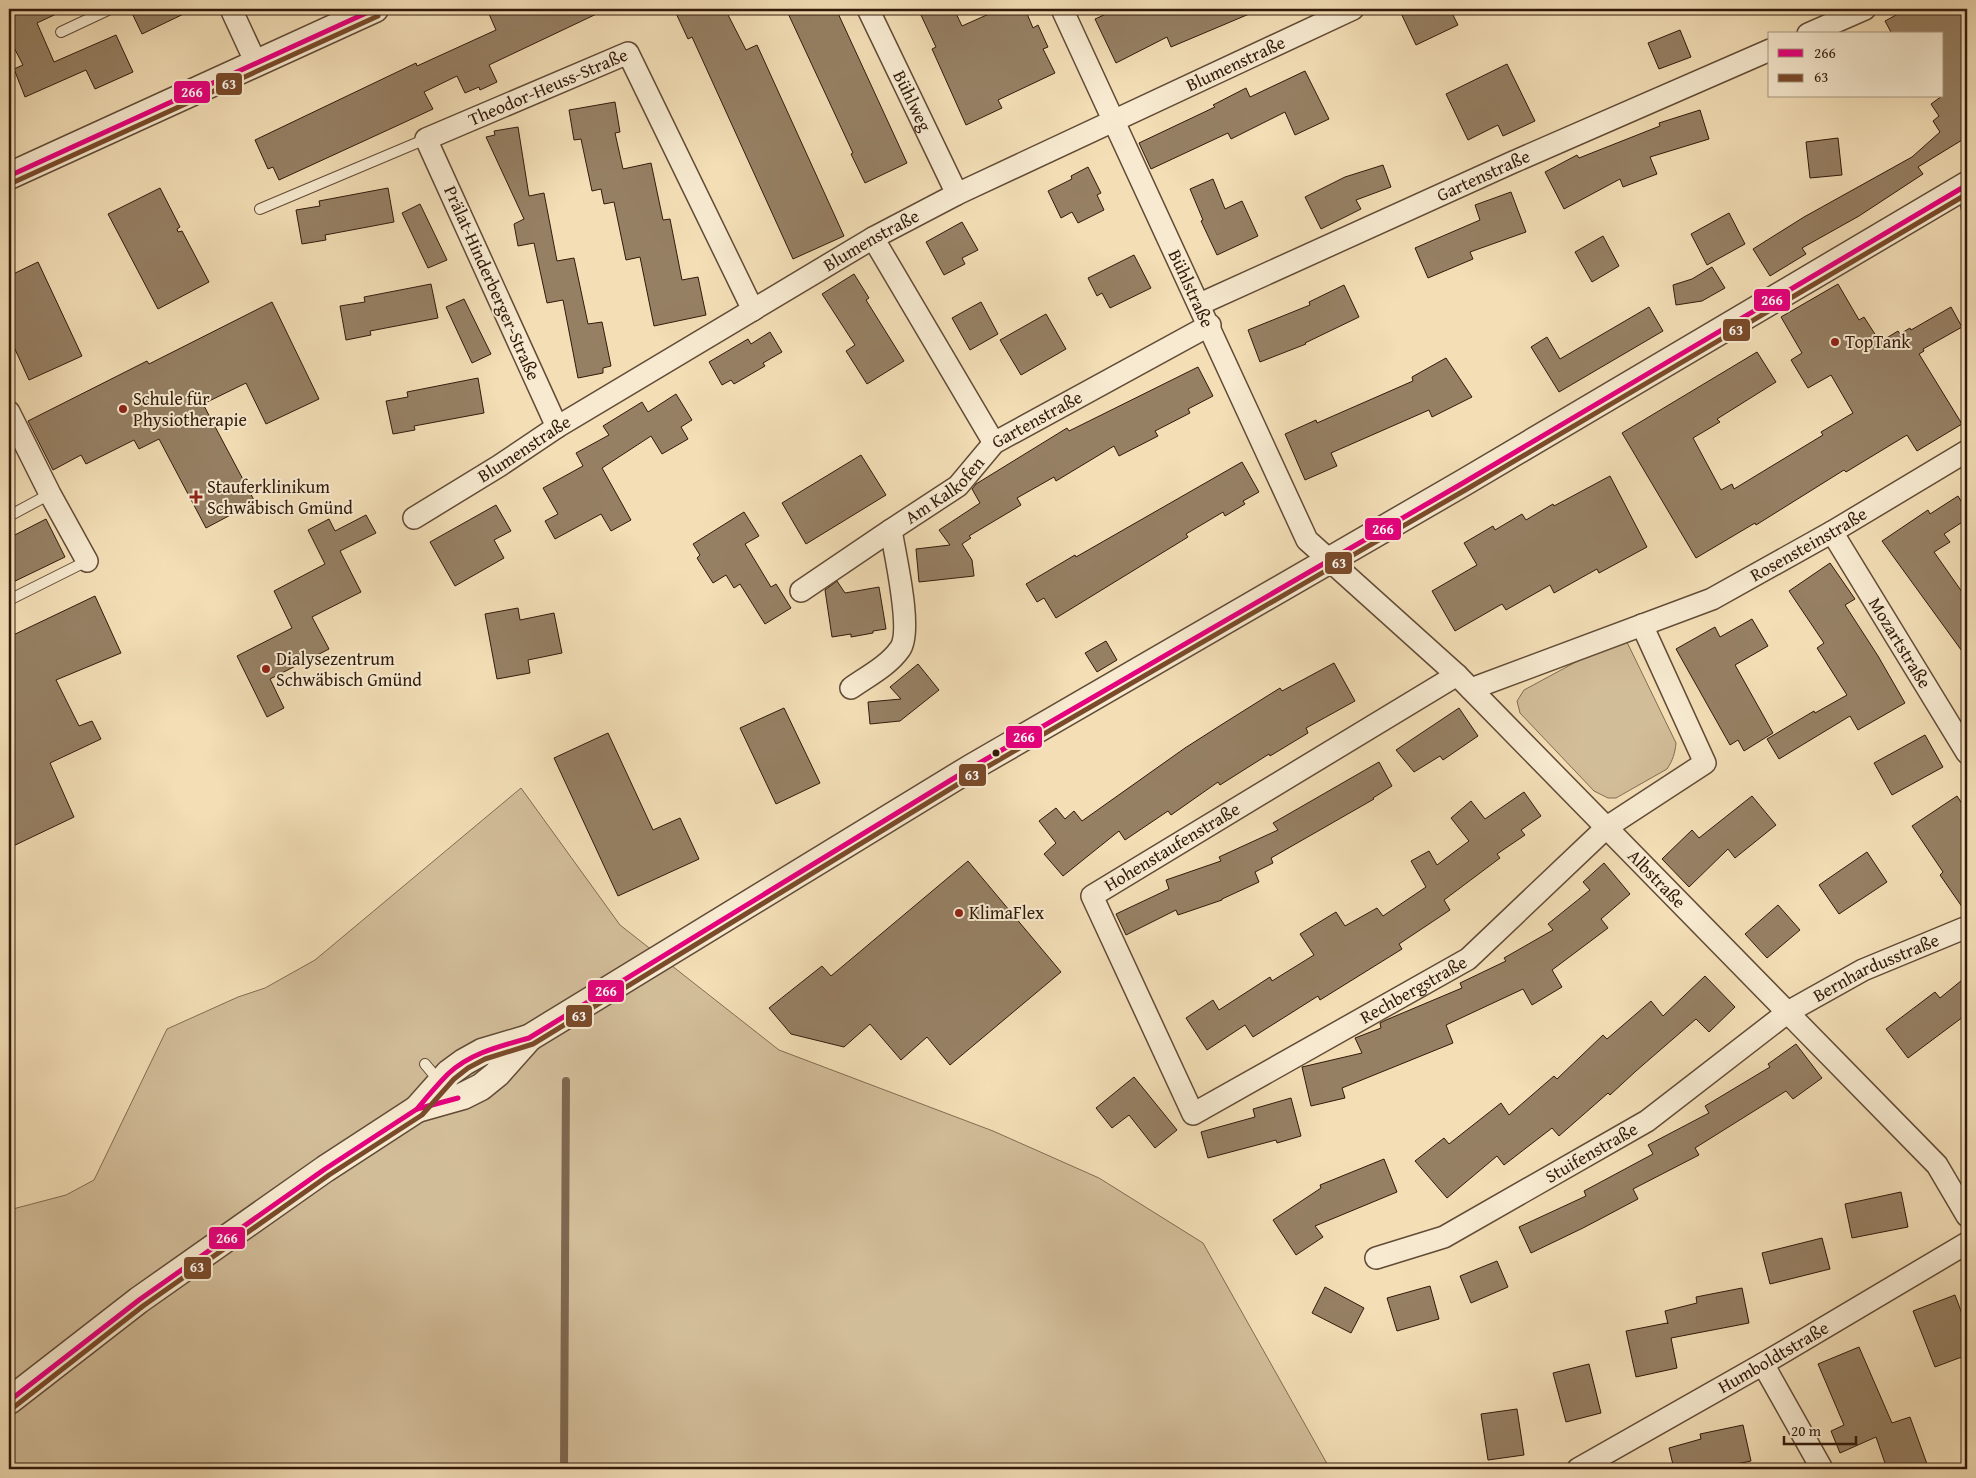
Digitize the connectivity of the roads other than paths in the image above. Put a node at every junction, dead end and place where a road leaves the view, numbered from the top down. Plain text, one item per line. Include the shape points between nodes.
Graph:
1 (110, 9) edge
2 (230, 9) edge
3 (376, 9) edge
4 (868, 9) edge
5 (1062, 9) edge
6 (1353, 9) edge
7 (1865, 9) edge
8 (61, 32) dead end
9 (1813, 32) edge
10 (1768, 51) edge
11 (256, 63) junction
12 (1114, 120) junction
13 (426, 139) junction
14 (9, 176) edge
15 (957, 194) junction
16 (1966, 195) edge
17 (260, 209) dead end
18 (872, 238) junction
19 (1200, 304) junction
20 (753, 310) junction
21 (1210, 325) junction
22 (9, 412) edge
23 (557, 427) junction
24 (994, 443) junction
25 (1967, 451) edge
26 (50, 494) junction
27 (9, 516) edge
28 (414, 518) dead end
29 (891, 530) junction
30 (1832, 532) junction
31 (1328, 560) junction
32 (87, 561) joint
33 (801, 591) dead end
34 (9, 600) edge
35 (1642, 624) junction
36 (1464, 682) junction
37 (851, 688) dead end
38 (1967, 753) edge
39 (1607, 828) junction
40 (1967, 927) edge
41 (1788, 1012) junction
42 (1193, 1114) joint
43 (1967, 1216) edge
44 (1967, 1243) edge
45 (1376, 1258) dead end
46 (1763, 1364) junction
47 (9, 1401) edge
48 (1578, 1469) edge
49 (1822, 1469) edge

1 - 8 lane
2 - 11 street
3 - 11 street
4 - 15 street, Bühlweg
5 - 12 street, Bühlstraße
6 - 12 street, Blumenstraße
7 - 9 street
10 - 19 street, Gartenstraße
11 - 14 street
12 - 15 street, Blumenstraße
12 - 19 street, Bühlstraße
13 - 17 lane, Theodor-Heuss-Straße
13 - 20 street, Theodor-Heuss-Straße via 628,53
13 - 23 street, Prälat-Hinderberger-Straße
15 - 18 street, Blumenstraße
16 - 31 street
18 - 20 street, Blumenstraße
18 - 24 street, Gartenstraße
19 - 21 street, Bühlstraße
20 - 23 street, Blumenstraße
21 - 24 street, Gartenstraße
21 - 31 street, Bühlstraße via 1307,540
22 - 26 street
23 - 28 street, Blumenstraße
24 - 29 street, Am Kalkofen via 958,486
25 - 30 street, Rosensteinstraße
26 - 27 lane
26 - 32 street
29 - 33 street, Am Kalkofen
29 - 37 street, Am Kalkofen via 906,630 902,647 890,660
30 - 35 street, Rosensteinstraße via 1712,599
30 - 38 street, Mozartstraße
31 - 36 street, Albstraße
31 - 47 street via 969,769 529,1038 501,1064 482,1052 464,1062 439,1082 417,1109 325,1169 139,1300
32 - 34 lane
35 - 36 street, Rosensteinstraße
35 - 39 street via 1704,763
36 - 39 street, Albstraße
36 - 42 street, Hohenstaufenstraße via 1092,896
39 - 41 street, Albstraße
39 - 42 street, Rechbergstraße via 1468,959
40 - 41 street, Bernhardusstraße via 1863,970
41 - 43 street, Albstraße via 1937,1165
41 - 45 street, Stuifenstraße via 1648,1121 1444,1237
44 - 46 street, Humboldtstraße
46 - 48 street, Humboldtstraße
46 - 49 street

